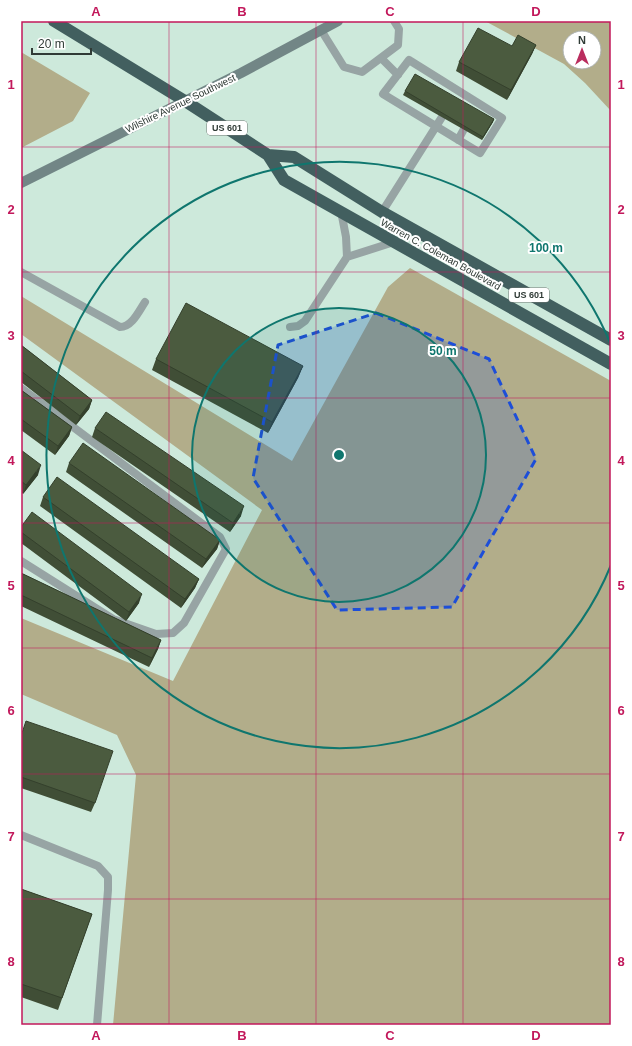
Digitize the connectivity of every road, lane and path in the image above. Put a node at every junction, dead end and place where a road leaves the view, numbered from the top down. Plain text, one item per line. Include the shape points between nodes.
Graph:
1 (54, 21) edge
2 (338, 21) edge
3 (394, 21) edge
4 (321, 30) junction
5 (381, 58) junction
6 (398, 75) junction
7 (435, 77) junction
8 (430, 86) edge
9 (456, 90) junction
10 (452, 98) edge
11 (185, 101) junction
12 (478, 103) junction
13 (420, 104) edge
14 (473, 111) edge
15 (415, 114) junction
16 (442, 117) edge
17 (436, 127) junction
18 (464, 129) edge
19 (458, 140) junction
20 (268, 155) junction
21 (21, 183) edge
22 (340, 210) junction
23 (382, 212) junction
24 (394, 242) junction
25 (347, 257) junction
26 (21, 272) edge
27 (145, 302) dead end
28 (290, 327) dead end
29 (611, 340) edge
30 (611, 364) edge
31 (21, 388) edge
32 (21, 561) edge
33 (21, 835) edge
34 (97, 1025) edge

1 - 11 highway, Warren C. Coleman Boulevard / US 601
2 - 4 street, Wilshire Avenue Southwest
3 - 5 lane via 399,29 398,46
4 - 5 lane via 344,67 362,72
4 - 11 street, Wilshire Avenue Southwest
5 - 6 lane
6 - 7 lane via 409,60
6 - 15 lane via 383,94
7 - 8 lane
7 - 9 lane
9 - 10 lane
9 - 12 lane
11 - 20 highway, Warren C. Coleman Boulevard / US 601
11 - 21 street, Wilshire Avenue Southwest
12 - 14 lane
12 - 19 lane via 502,118 480,153
13 - 15 lane
15 - 17 lane
16 - 17 lane
17 - 19 lane
17 - 23 lane
18 - 19 lane
20 - 22 highway, Warren C. Coleman Boulevard / US 601 via 284,180
20 - 23 highway, Warren C. Coleman Boulevard / US 601 via 294,157
22 - 24 highway, Warren C. Coleman Boulevard / US 601
22 - 25 lane
23 - 29 highway, Warren C. Coleman Boulevard / US 601
24 - 25 lane
24 - 30 highway, Warren C. Coleman Boulevard / US 601
25 - 28 lane via 305,321 298,326
26 - 27 lane via 120,327 125,327 130,322
31 - 32 lane via 220,537 226,549 184,623 173,633 156,634 113,619
33 - 34 lane via 98,866 108,876

